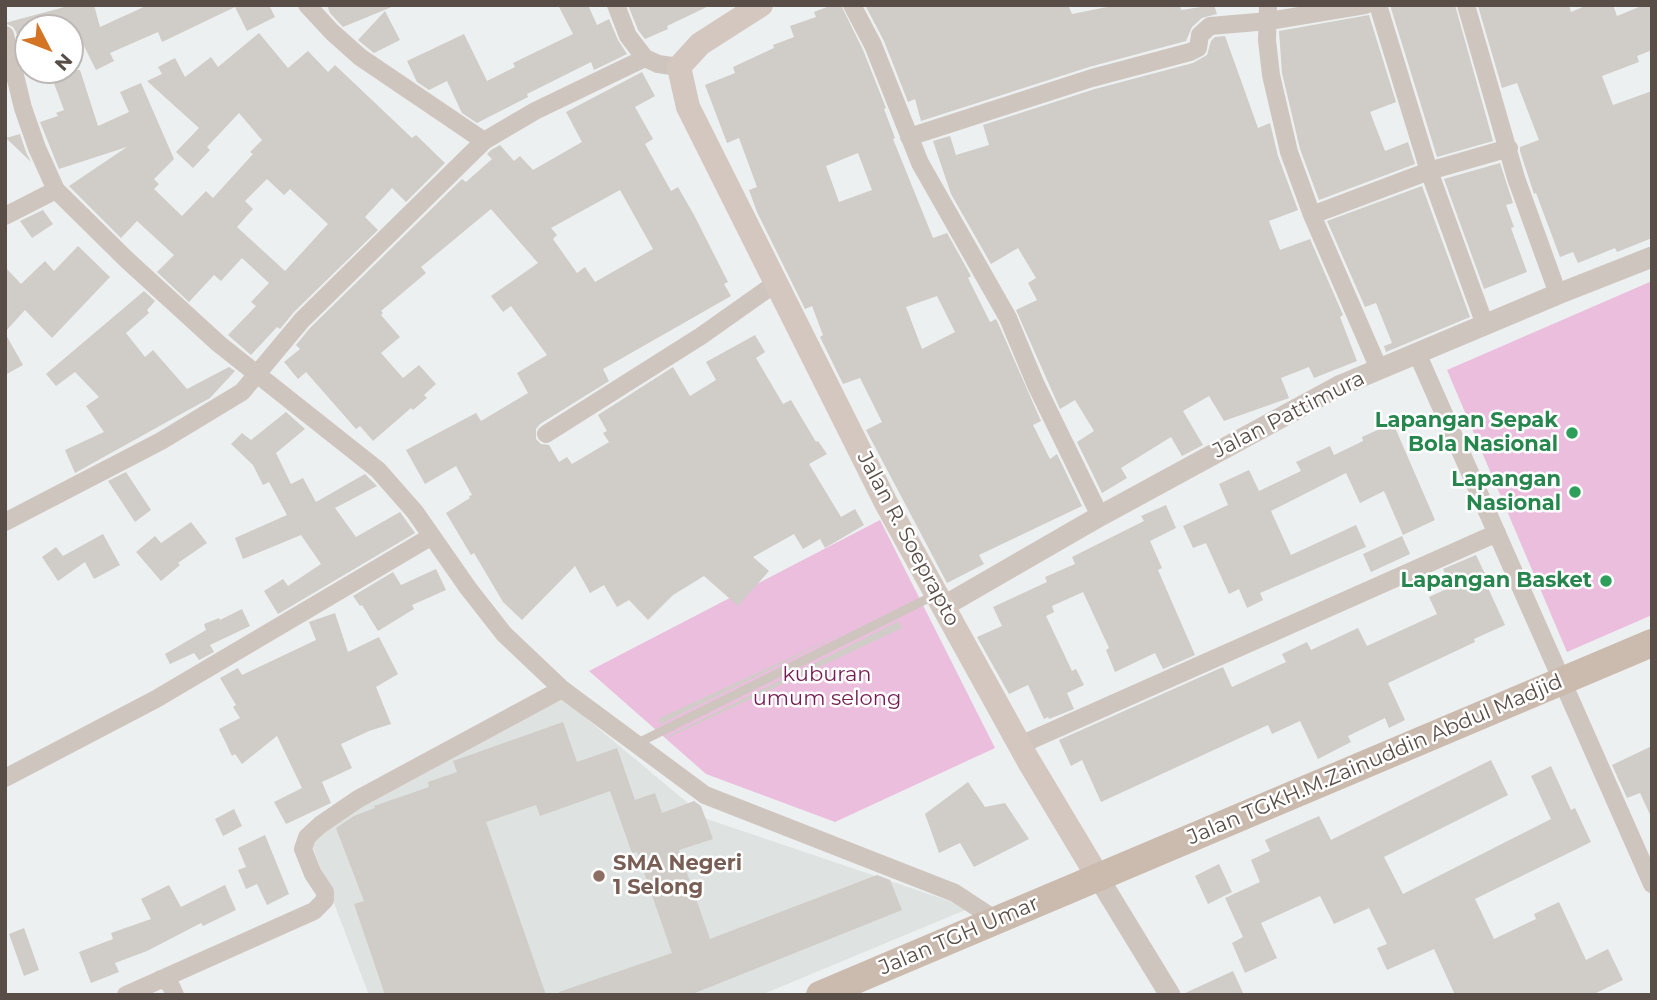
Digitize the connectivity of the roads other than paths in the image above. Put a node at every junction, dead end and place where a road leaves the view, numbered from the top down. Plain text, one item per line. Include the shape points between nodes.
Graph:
1 (307, 5) edge
2 (616, 5) edge
3 (852, 5) edge
4 (1365, 5) edge
5 (1378, 5) edge
6 (1466, 5) edge
7 (748, 9) edge
8 (1269, 13) edge
9 (5, 35) edge
10 (645, 58) junction
11 (679, 67) junction
12 (909, 137) junction
13 (484, 141) junction
14 (1509, 148) junction
15 (1429, 171) junction
16 (56, 190) junction
17 (1312, 215) junction
18 (5, 216) edge
19 (1652, 257) edge
20 (776, 283) junction
21 (1558, 294) junction
22 (1485, 325) junction
23 (1417, 353) junction
24 (1379, 369) junction
25 (257, 375) junction
26 (546, 434) dead end
27 (1100, 516) junction
28 (5, 523) edge
29 (1497, 533) junction
30 (432, 536) junction
31 (940, 600) junction
32 (1652, 643) edge
33 (1562, 681) junction
34 (562, 689) junction
35 (641, 741) junction
36 (1020, 745) junction
37 (5, 778) edge
38 (1098, 877) junction
39 (1652, 884) edge
40 (996, 920) junction
41 (161, 979) junction
42 (127, 995) edge
43 (175, 995) edge
44 (820, 995) edge
45 (1170, 995) edge

1 - 13 street via 360,57
2 - 10 street via 628,36
3 - 12 street
4 - 8 street
5 - 15 street
6 - 14 street
7 - 11 main road via 700,44
8 - 12 street via 1210,26 1200,35 1198,48 1190,52
8 - 17 street via 1271,75 1289,152
9 - 16 street via 23,108
10 - 11 street
10 - 13 street
11 - 20 main road, Jalan R. Soeprapto via 688,107
12 - 27 street via 1008,318
13 - 25 street via 318,304
14 - 15 street
14 - 21 street
15 - 17 street
15 - 22 street
16 - 18 street
16 - 25 street via 144,276
17 - 24 street
19 - 21 street, Jalan Pattimura
20 - 26 street
20 - 31 main road, Jalan R. Soeprapto
21 - 22 street, Jalan Pattimura
22 - 23 street, Jalan Pattimura
23 - 24 street, Jalan Pattimura
23 - 29 street
24 - 27 street, Jalan Pattimura via 1339,386
25 - 28 street via 242,392 199,419
25 - 30 street via 378,470
27 - 31 street, Jalan Pattimura
29 - 33 street
29 - 36 street
30 - 34 street via 504,634
30 - 37 street via 156,699
31 - 35 lane
31 - 36 main road, Jalan R. Soeprapto
32 - 33 main road, Jalan TGKH.M.Zainuddin Abdul Madjid
33 - 38 main road, Jalan TGKH.M.Zainuddin Abdul Madjid
33 - 39 street
34 - 35 street
34 - 41 street via 358,799 320,825 307,837 303,849 325,892 325,900 314,911
35 - 40 street via 705,795 955,893
36 - 38 main road, Jalan R. Soeprapto
38 - 40 main road, Jalan TGH Umar
38 - 45 street, Jalan R. Soeprapto
40 - 44 main road, Jalan TGH Umar
41 - 42 street
41 - 43 street

